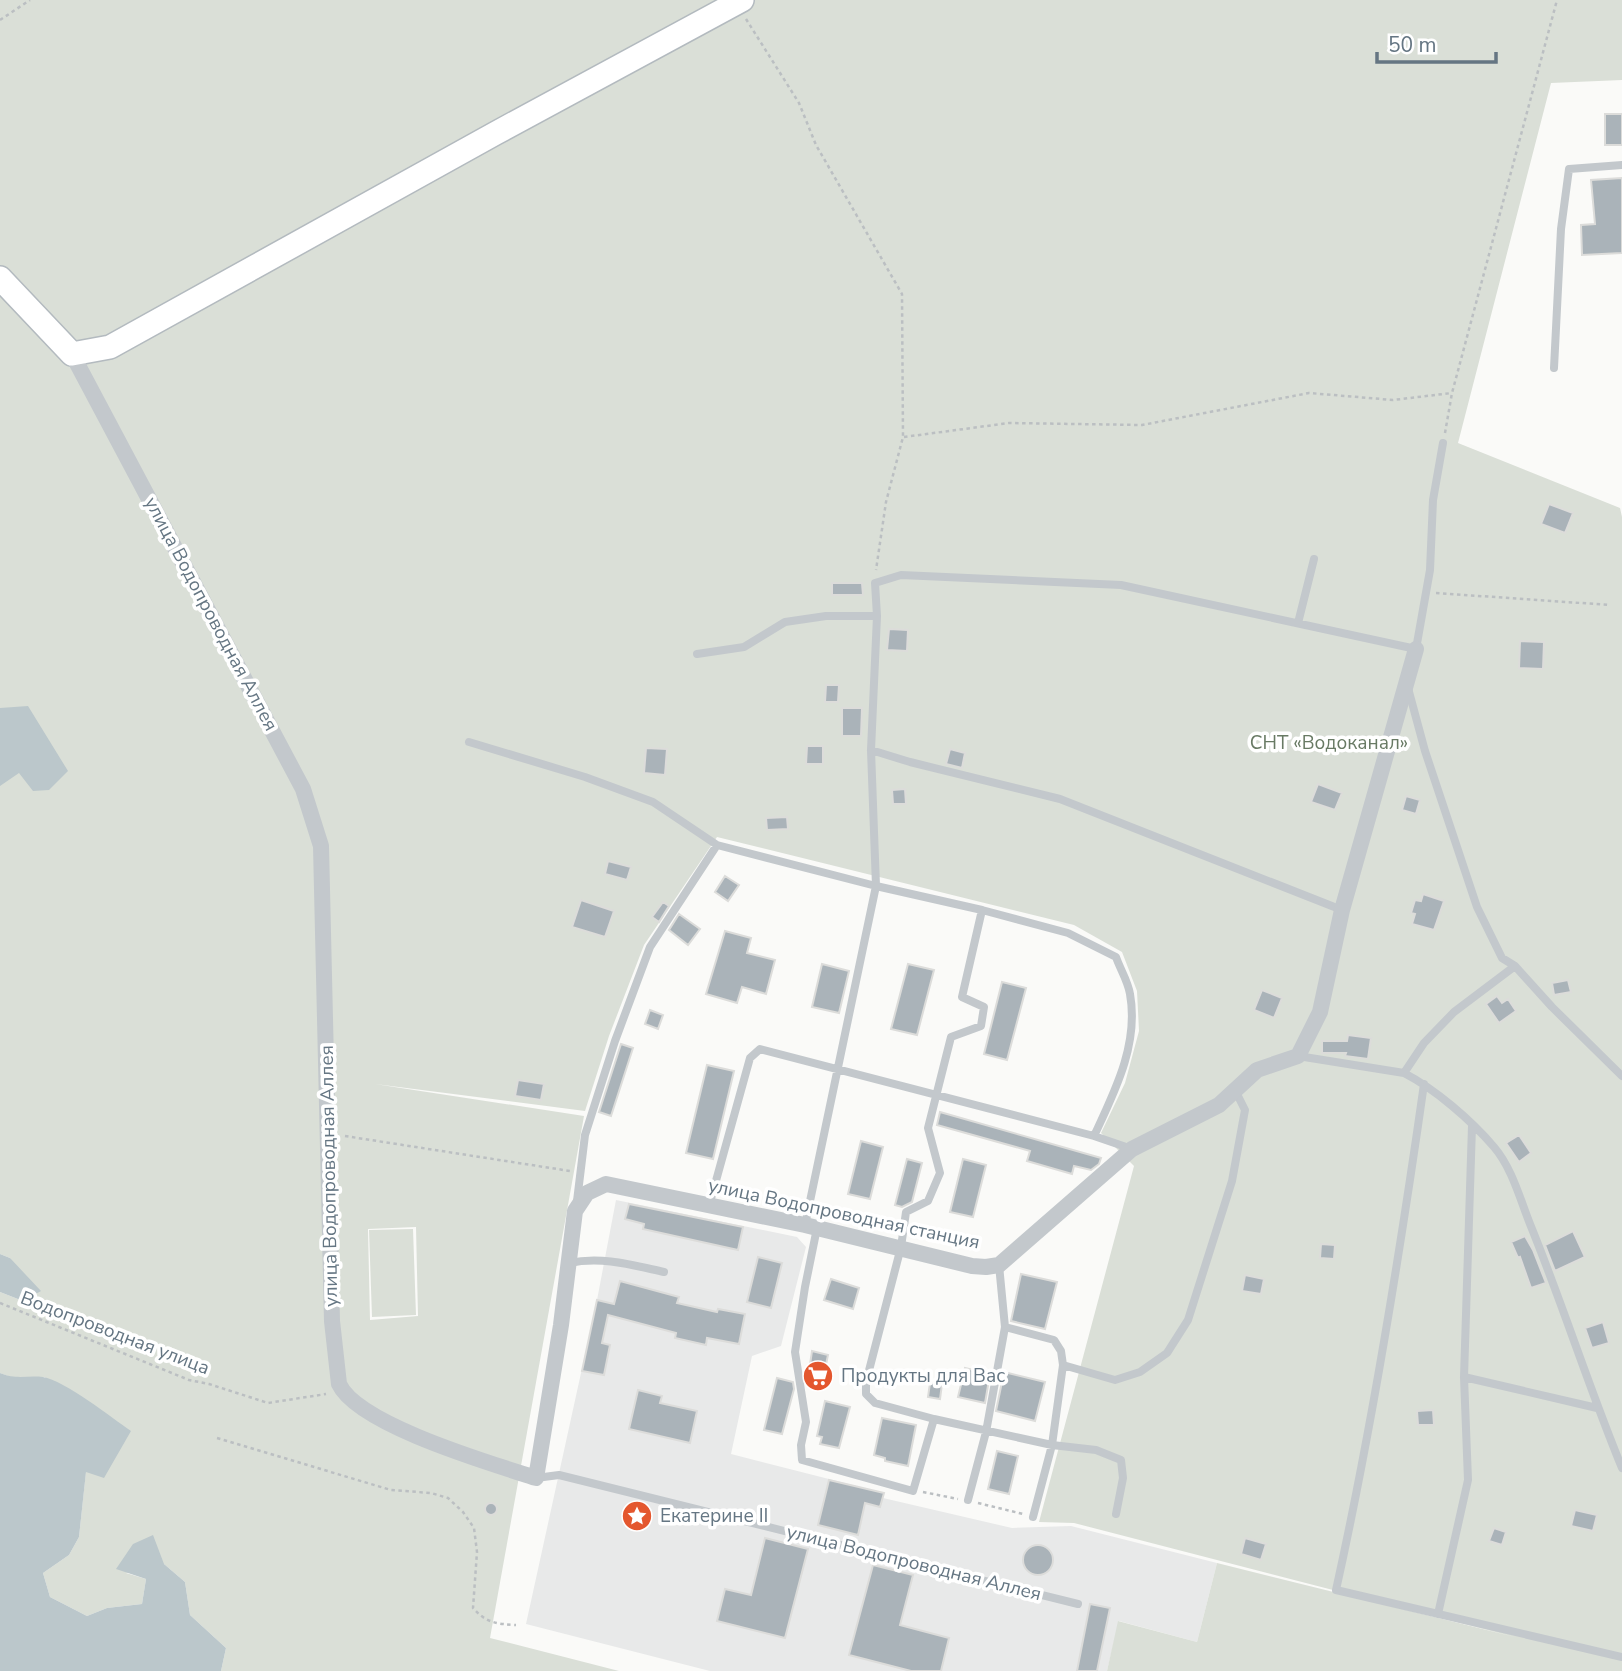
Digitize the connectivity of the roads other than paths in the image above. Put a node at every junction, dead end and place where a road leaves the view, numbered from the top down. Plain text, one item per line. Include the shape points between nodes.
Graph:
1 (739, 2) edge
2 (1622, 165) edge
3 (0, 278) edge
4 (72, 354) junction
5 (1554, 368) dead end
6 (1443, 443) road end
7 (1314, 559) dead end
8 (877, 616) junction
9 (1298, 623) junction
10 (1416, 649) junction
11 (697, 654) dead end
12 (1406, 680) junction
13 (469, 742) dead end
14 (871, 750) junction
15 (717, 845) junction
16 (876, 886) junction
17 (982, 910) junction
18 (1342, 910) junction
19 (1515, 966) junction
20 (1298, 1056) junction
21 (836, 1070) junction
22 (1404, 1073) junction
23 (1622, 1076) edge
24 (1424, 1084) junction
25 (1235, 1090) junction
26 (935, 1094) junction
27 (1472, 1126) junction
28 (1094, 1136) junction
29 (1132, 1149) junction
30 (709, 1206) junction
31 (575, 1211) junction
32 (811, 1226) junction
33 (901, 1247) junction
34 (569, 1263) junction
35 (999, 1265) junction
36 (664, 1272) dead end
37 (1006, 1326) junction
38 (1063, 1365) junction
39 (1464, 1377) junction
40 (1597, 1408) junction
41 (934, 1419) junction
42 (986, 1432) junction
43 (1052, 1445) junction
44 (1622, 1468) edge
45 (536, 1478) junction
46 (968, 1500) dead end
47 (1116, 1514) dead end
48 (1033, 1517) dead end
49 (1078, 1604) dead end
50 (1438, 1614) junction
51 (1622, 1657) edge

1 - 4 street via 110,347
2 - 5 lane via 1569,169
3 - 4 street, улица Водопроводная Аллея
4 - 45 street, улица Водопроводная Аллея via 314,817 321,846 332,1321 343,1392 380,1419 465,1455
6 - 10 lane via 1433,500 1430,570
7 - 9 lane
8 - 9 lane via 875,583 901,575 1121,585
8 - 11 lane via 785,622 744,647
8 - 14 lane
9 - 10 lane
10 - 12 street
12 - 18 street
12 - 19 lane via 1477,907 1502,958
13 - 15 lane via 585,776 653,802
14 - 16 lane
14 - 18 lane via 1060,799
15 - 16 lane
15 - 31 lane via 650,947 585,1135
16 - 17 lane
16 - 21 lane
17 - 26 lane via 962,997 984,1007 981,1026 951,1037
17 - 28 lane via 1068,933 1116,957 1130,992 1132,1028 1121,1079
18 - 20 street via 1320,1012
19 - 22 lane via 1454,1012 1423,1043
19 - 23 lane
20 - 22 lane
20 - 25 street, улица Водопроводная станция via 1256,1070
21 - 26 lane
21 - 30 lane via 760,1049 750,1058
21 - 32 lane
22 - 24 lane
24 - 27 lane
24 - 50 lane via 1413,1172 1336,1590
25 - 29 street, улица Водопроводная станция via 1219,1105
25 - 38 lane via 1245,1110 1232,1181 1188,1320 1167,1353 1140,1372 1115,1380
26 - 28 lane
26 - 33 lane via 928,1128 940,1173 928,1201 906,1212
27 - 39 lane
27 - 40 lane via 1495,1148 1509,1174 1556,1286
28 - 29 lane
29 - 35 street, улица Водопроводная станция
30 - 31 street, улица Водопроводная станция via 606,1184 587,1193
30 - 32 street, улица Водопроводная станция
31 - 34 street
32 - 33 street, улица Водопроводная станция
32 - 41 lane via 795,1352 806,1422 802,1460 913,1490
33 - 35 street, улица Водопроводная станция via 972,1266
33 - 41 lane via 866,1394 875,1403
34 - 36 lane via 605,1260
34 - 45 street
35 - 37 lane
37 - 38 lane via 1054,1340
37 - 42 lane
38 - 43 lane
39 - 40 lane
39 - 50 lane via 1468,1480
40 - 44 lane
41 - 42 lane
42 - 43 lane
42 - 46 lane
43 - 47 lane via 1096,1450 1121,1460 1123,1478
43 - 48 lane
45 - 49 lane, улица Водопроводная Аллея via 559,1475
50 - 51 lane

